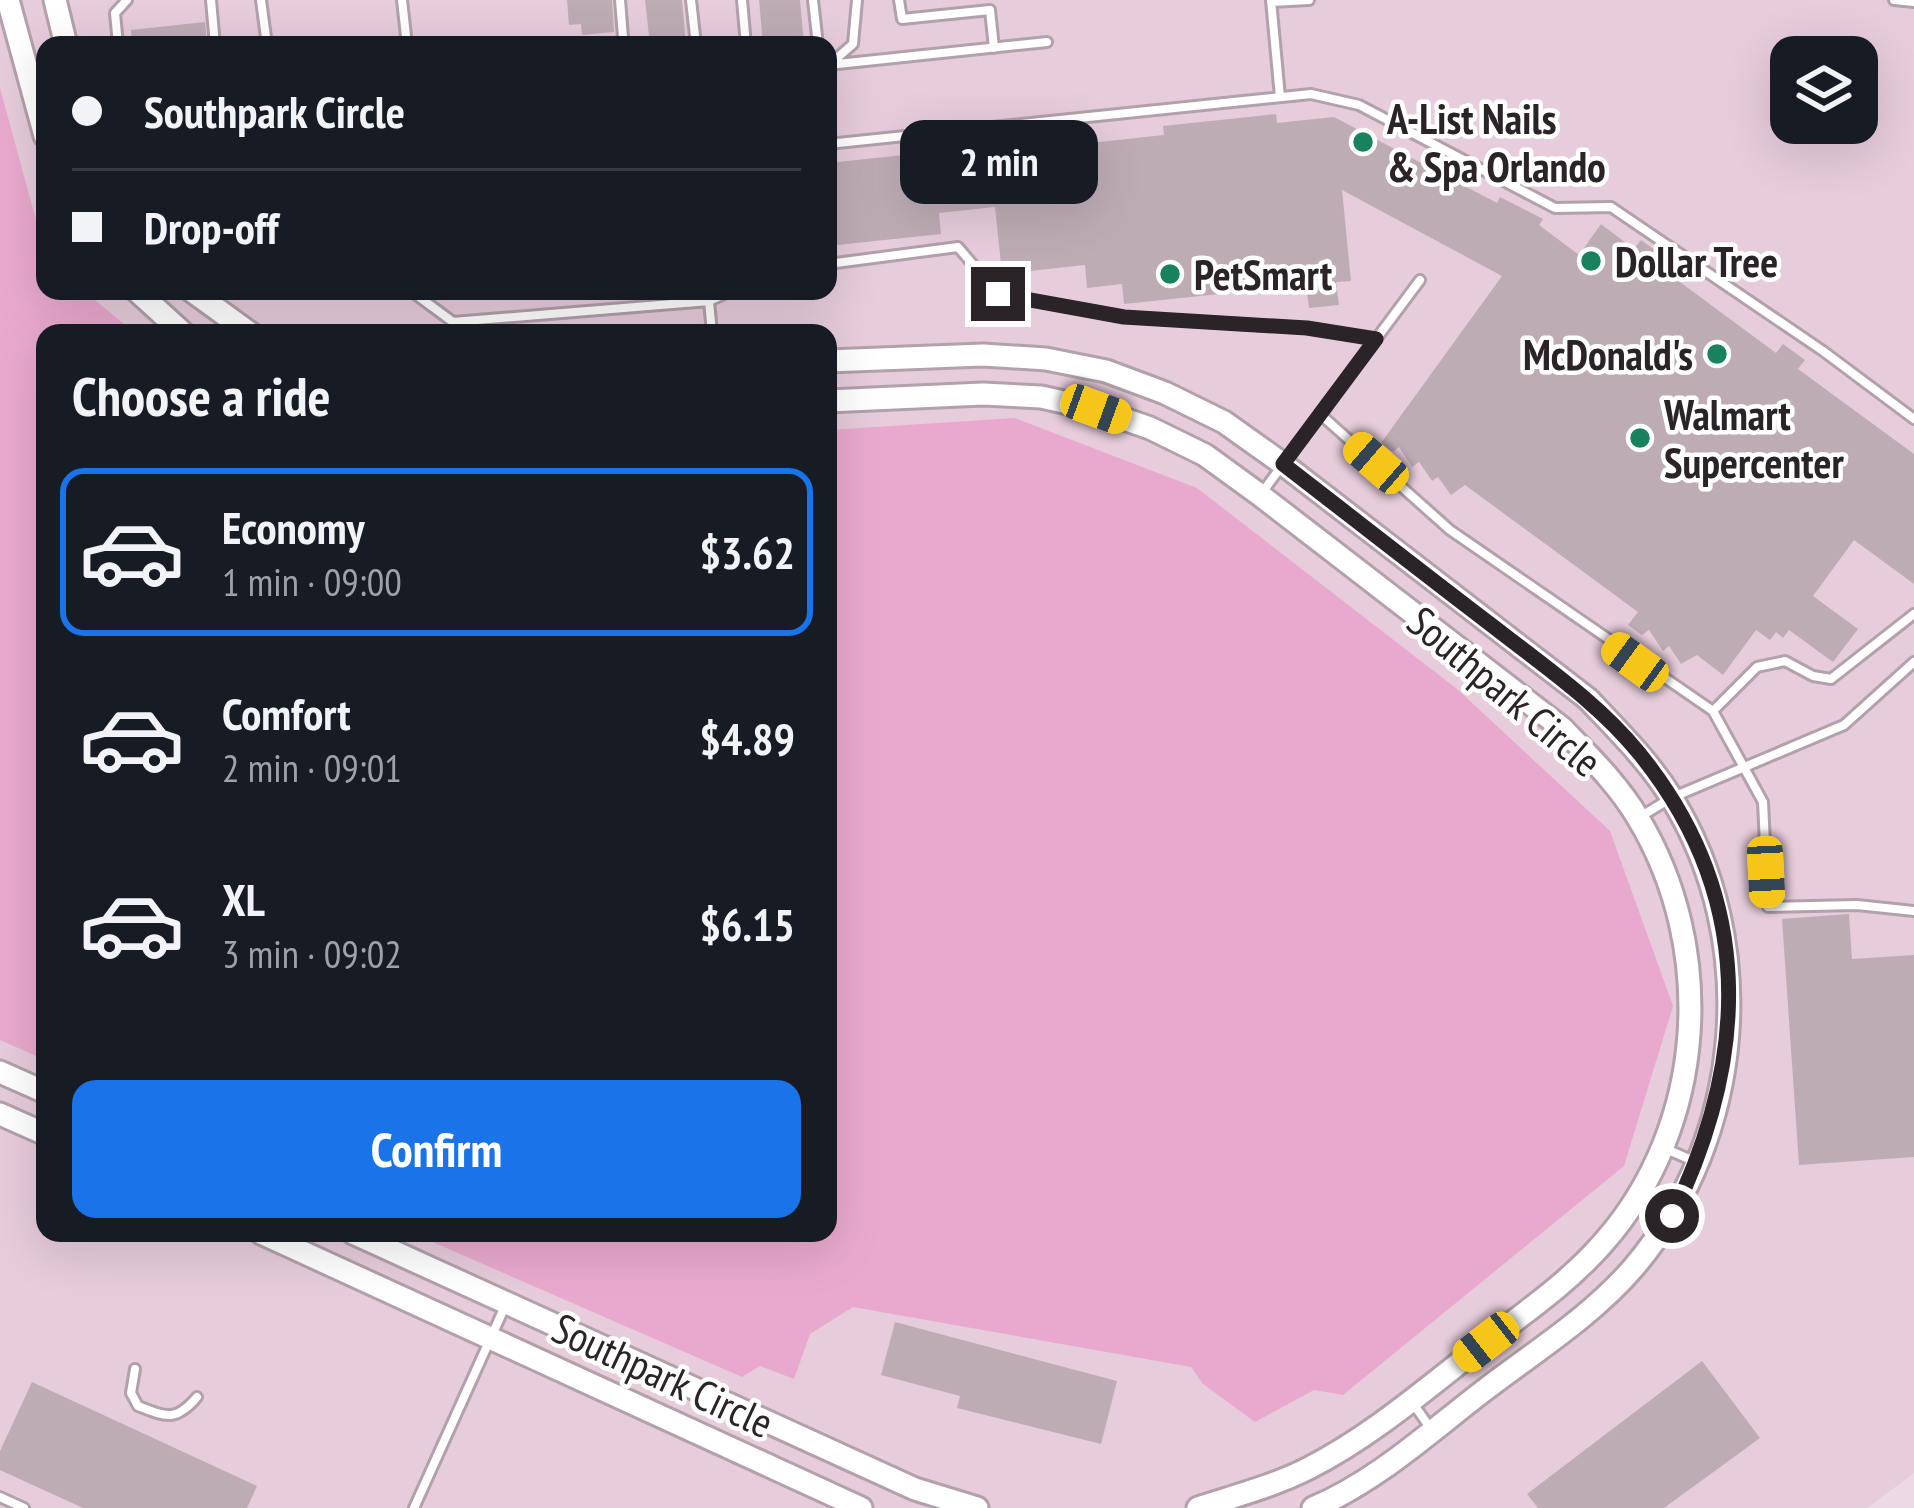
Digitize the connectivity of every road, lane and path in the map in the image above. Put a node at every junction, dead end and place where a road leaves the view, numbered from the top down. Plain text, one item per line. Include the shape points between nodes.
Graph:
1 (8, 0) edge
2 (55, 0) edge
3 (127, 0) edge
4 (209, 0) edge
5 (261, 0) edge
6 (402, 0) edge
7 (620, 0) edge
8 (691, 0) edge
9 (742, 0) edge
10 (813, 0) edge
11 (856, 0) edge
12 (899, 0) edge
13 (1309, 0) edge
14 (1894, 0) edge
15 (1271, 1) edge
16 (1914, 2) edge
17 (64, 36) edge
18 (117, 36) edge
19 (214, 36) edge
20 (265, 36) edge
21 (406, 36) edge
22 (620, 36) edge
23 (695, 36) edge
24 (745, 36) edge
25 (817, 36) edge
26 (1047, 42) dead end
27 (994, 48) junction
28 (837, 57) edge
29 (837, 64) edge
30 (1280, 97) junction
31 (36, 106) edge
32 (837, 144) edge
33 (837, 263) edge
34 (1420, 280) dead end
35 (147, 300) edge
36 (205, 300) edge
37 (423, 300) edge
38 (651, 300) edge
39 (709, 301) joint
40 (651, 305) junction
41 (173, 324) edge
42 (238, 324) edge
43 (711, 324) edge
44 (1376, 339) junction
45 (837, 361) edge
46 (837, 400) edge
47 (1320, 414) junction
48 (1914, 419) edge
49 (1283, 464) junction
50 (1260, 495) junction
51 (1914, 614) edge
52 (1914, 662) edge
53 (1713, 710) junction
54 (1747, 766) junction
55 (1671, 798) junction
56 (1638, 818) junction
57 (1914, 911) edge
58 (0, 1073) edge
59 (36, 1088) edge
60 (0, 1114) edge
61 (36, 1131) edge
62 (1662, 1148) junction
63 (1697, 1163) junction
64 (281, 1242) edge
65 (373, 1242) edge
66 (506, 1303) junction
67 (490, 1338) junction
68 (135, 1369) dead end
69 (197, 1397) dead end
70 (1412, 1401) junction
71 (1432, 1430) junction
72 (0, 1497) edge
73 (25, 1508) edge
74 (414, 1508) edge
75 (861, 1508) edge
76 (977, 1508) edge
77 (1198, 1508) edge
78 (1313, 1508) edge

1 - 31 street
2 - 17 street
3 - 18 lane via 116,14
4 - 19 lane
5 - 20 lane
6 - 21 lane
7 - 22 lane
8 - 23 lane
9 - 24 lane
10 - 25 lane
11 - 28 lane via 853,44
12 - 27 lane via 902,19 990,10
13 - 15 lane
14 - 16 lane
15 - 30 lane
26 - 27 lane
27 - 29 lane
30 - 32 lane
30 - 48 lane via 1311,94 1359,105 1555,208 1611,208
33 - 44 lane via 958,248 998,294 1124,317
34 - 44 lane
35 - 41 street
36 - 42 street
37 - 40 lane via 453,322
38 - 40 lane
39 - 40 lane
39 - 43 lane
44 - 47 lane
45 - 49 street, Southpark Circle via 983,355 1106,371 1224,422
46 - 50 street, Southpark Circle via 983,394 1096,409 1204,455
47 - 49 lane
47 - 53 lane via 1450,530
49 - 50 lane
49 - 55 street, Southpark Circle via 1588,699
50 - 56 street, Southpark Circle via 1562,728
51 - 53 lane via 1831,679 1785,661 1756,667
52 - 54 lane via 1844,725
53 - 54 lane
54 - 55 lane
54 - 57 lane via 1763,802 1768,907
55 - 56 lane
55 - 63 street, Southpark Circle via 1698,851 1730,974 1729,1046
56 - 62 street, Southpark Circle via 1662,866 1691,978 1690,1042
58 - 59 street
60 - 61 street
62 - 63 lane
62 - 70 street, Southpark Circle via 1604,1242
63 - 71 street, Southpark Circle via 1672,1216 1633,1268
64 - 67 street, Southpark Circle
65 - 66 street, Southpark Circle
66 - 67 lane
66 - 76 street, Southpark Circle via 914,1490
67 - 74 lane
67 - 75 street, Southpark Circle
68 - 69 lane via 138,1406 168,1418
70 - 71 lane
70 - 77 street, Southpark Circle via 1310,1468
71 - 78 street, Southpark Circle
72 - 73 lane

